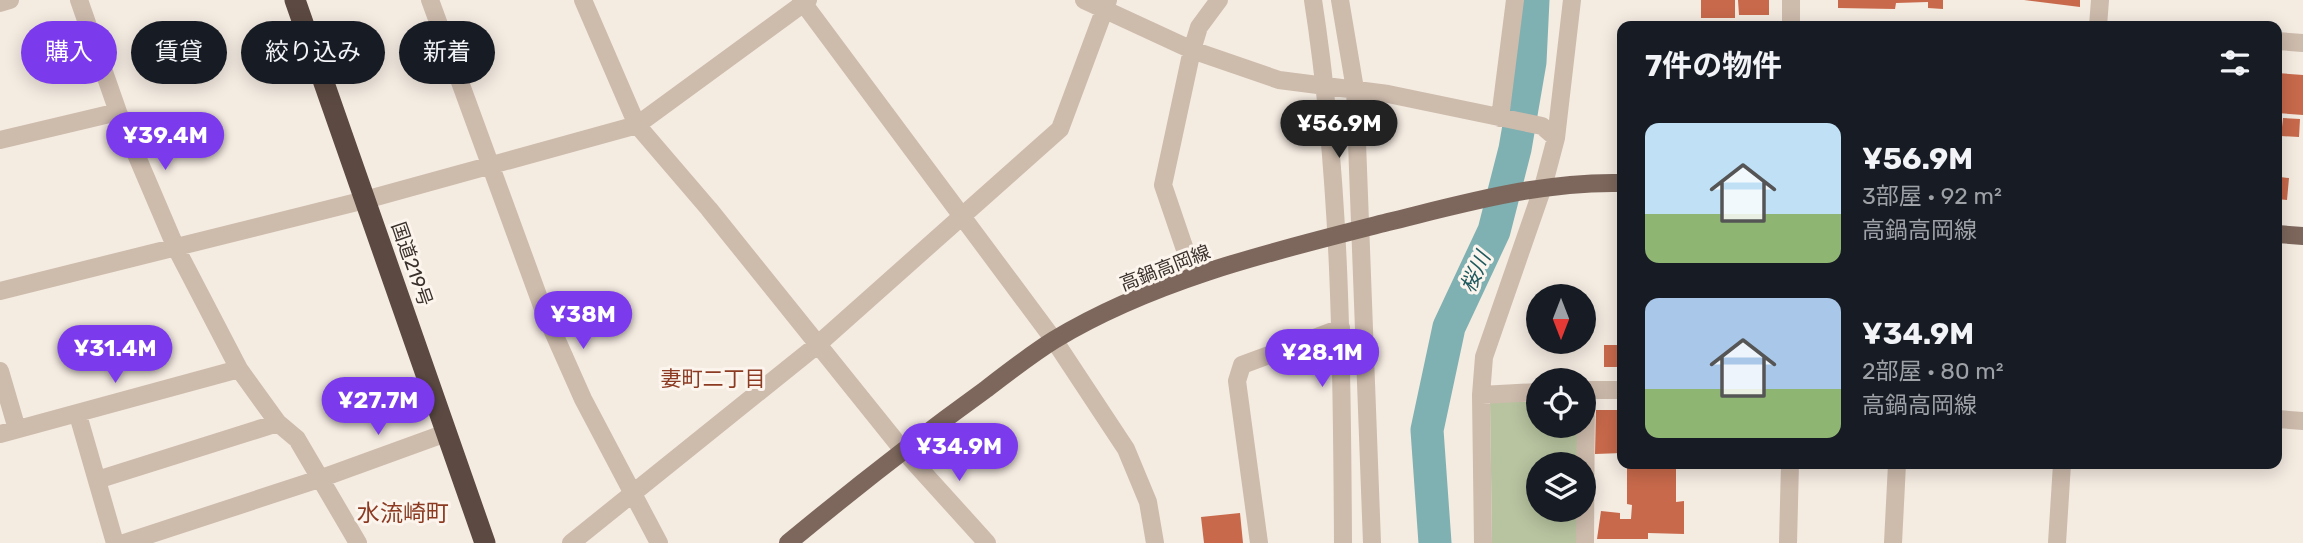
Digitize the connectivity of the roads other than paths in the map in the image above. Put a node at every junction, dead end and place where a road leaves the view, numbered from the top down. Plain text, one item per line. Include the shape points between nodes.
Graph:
1 (10, 0) edge
2 (79, 0) edge
3 (295, 0) edge
4 (430, 0) edge
5 (583, 0) edge
6 (1084, 0) edge
7 (1219, 0) edge
8 (1313, 0) edge
9 (1340, 0) edge
10 (1515, 0) edge
11 (1572, 0) edge
12 (1791, 0) edge
13 (2100, 0) edge
14 (804, 1) edge
15 (0, 3) edge
16 (1107, 5) edge
17 (1791, 21) edge
18 (2098, 21) edge
19 (2282, 41) edge
20 (2303, 43) edge
21 (1192, 50) junction
22 (1326, 86) junction
23 (1355, 89) junction
24 (118, 112) junction
25 (1504, 119) junction
26 (637, 125) junction
27 (1556, 138) junction
28 (0, 140) edge
29 (493, 165) junction
30 (1617, 183) edge
31 (1539, 188) junction
32 (365, 200) junction
33 (963, 218) junction
34 (1362, 229) junction
35 (2282, 234) edge
36 (1336, 235) junction
37 (2303, 236) edge
38 (176, 248) junction
39 (1194, 276) junction
40 (0, 291) edge
41 (1341, 328) junction
42 (1054, 340) junction
43 (817, 346) junction
44 (239, 369) junction
45 (0, 371) edge
46 (1596, 390) edge
47 (1617, 390) edge
48 (1526, 393) edge
49 (1481, 395) junction
50 (78, 415) junction
51 (2282, 419) edge
52 (2303, 421) edge
53 (278, 423) junction
54 (8, 432) edge
55 (446, 433) junction
56 (1585, 438) edge
57 (902, 449) junction
58 (1790, 469) edge
59 (1897, 469) edge
60 (2062, 469) edge
61 (322, 478) junction
62 (97, 480) junction
63 (634, 495) junction
64 (115, 543) edge
65 (124, 543) edge
66 (358, 543) edge
67 (485, 543) edge
68 (571, 543) edge
69 (659, 543) edge
70 (788, 543) edge
71 (987, 543) edge
72 (1155, 543) edge
73 (1259, 543) edge
74 (1343, 543) edge
75 (1372, 543) edge
76 (1483, 543) edge
77 (1585, 543) edge
78 (1788, 543) edge
79 (1894, 543) edge
80 (2057, 543) edge

1 - 15 street
2 - 24 street
3 - 32 highway, 国道219号
4 - 29 street
5 - 26 street
6 - 16 street
7 - 21 street via 1199,27
8 - 22 street
9 - 23 street
10 - 25 street
11 - 27 street
12 - 17 street
13 - 18 street
14 - 26 street
14 - 33 street
16 - 21 street
16 - 33 street via 1060,129
19 - 20 street
21 - 22 street via 1279,80
21 - 39 street via 1163,185
22 - 23 street
22 - 36 street
23 - 25 street
23 - 34 street
24 - 28 street
24 - 38 street
25 - 27 street via 1542,126
26 - 29 street
26 - 43 street
27 - 31 street
29 - 32 street
29 - 63 street via 543,309 583,399
30 - 31 main road, 高鍋高岡線
31 - 34 main road, 高鍋高岡線
31 - 49 street via 1485,357
32 - 38 street
32 - 55 highway, 国道219号
33 - 42 street
33 - 43 street
34 - 36 main road, 高鍋高岡線
34 - 75 street
35 - 37 main road
36 - 39 main road, 高鍋高岡線
36 - 41 street
38 - 40 street
38 - 44 street
39 - 42 main road, 高鍋高岡線
41 - 73 street via 1241,365 1237,381
41 - 74 street
42 - 57 main road, 高鍋高岡線
42 - 72 street via 1126,449 1148,502
43 - 57 street
43 - 63 street
44 - 50 street
44 - 53 street
45 - 54 street
46 - 47 street
48 - 49 street
49 - 76 street
50 - 54 street
50 - 62 street
51 - 52 street
53 - 61 street via 297,439
53 - 62 street
55 - 61 street
55 - 67 highway, 国道219号
56 - 77 street
57 - 70 main road, 高鍋高岡線
57 - 71 street
58 - 78 street
59 - 79 street
60 - 80 street
61 - 65 street
61 - 66 street
62 - 64 street
63 - 68 street
63 - 69 street

